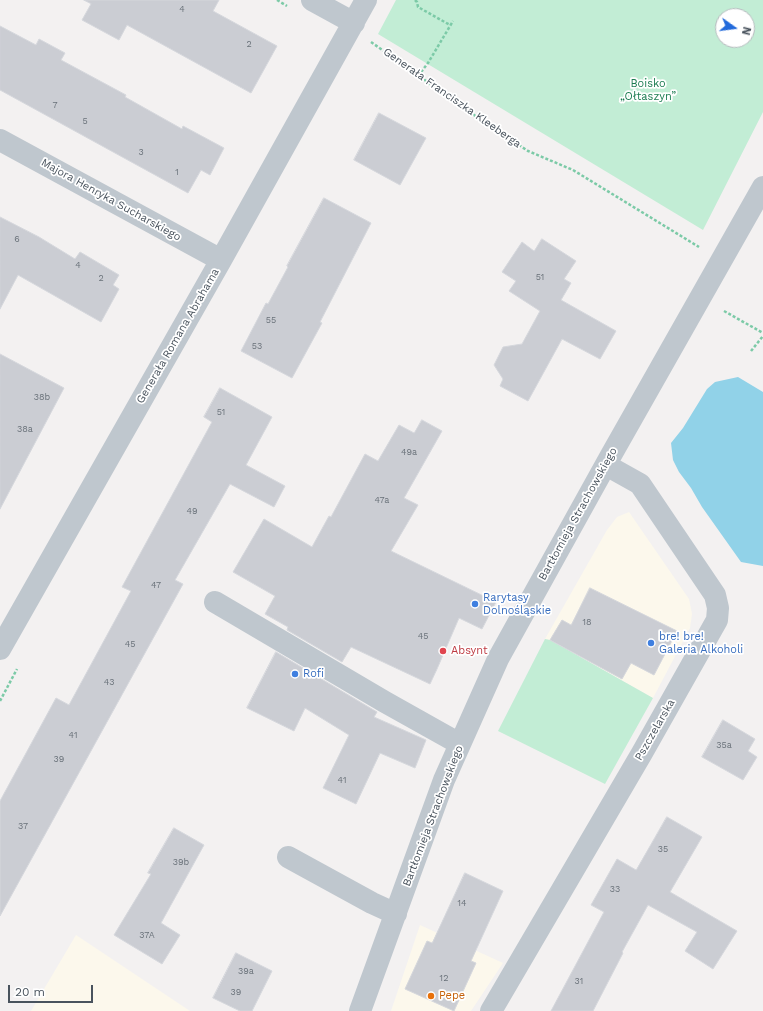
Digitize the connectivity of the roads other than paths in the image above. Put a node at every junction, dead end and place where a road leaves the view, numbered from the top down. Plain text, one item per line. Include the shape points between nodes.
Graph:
1 (312, 0) edge
2 (366, 0) edge
3 (354, 23) junction
4 (0, 140) edge
5 (763, 187) edge
6 (221, 260) junction
7 (606, 465) junction
8 (215, 602) dead end
9 (7, 619) edge
10 (0, 649) edge
11 (460, 744) junction
12 (288, 857) dead end
13 (396, 914) junction
14 (360, 1011) edge
15 (491, 1011) edge

1 - 3 street
2 - 3 street, Generała Romana Abrahama
3 - 6 street, Generała Romana Abrahama
4 - 6 street, Majora Henryka Sucharskiego
5 - 7 street, Bartłomieja Strachowskiego
6 - 9 street, Generała Romana Abrahama
7 - 11 street, Bartłomieja Strachowskiego via 501,655
7 - 15 street, Pszczelarska via 640,484 715,595 717,620
8 - 11 street
9 - 10 street, Generała Romana Abrahama
11 - 13 street, Bartłomieja Strachowskiego via 444,780
12 - 13 street
13 - 14 street, Bartłomieja Strachowskiego

